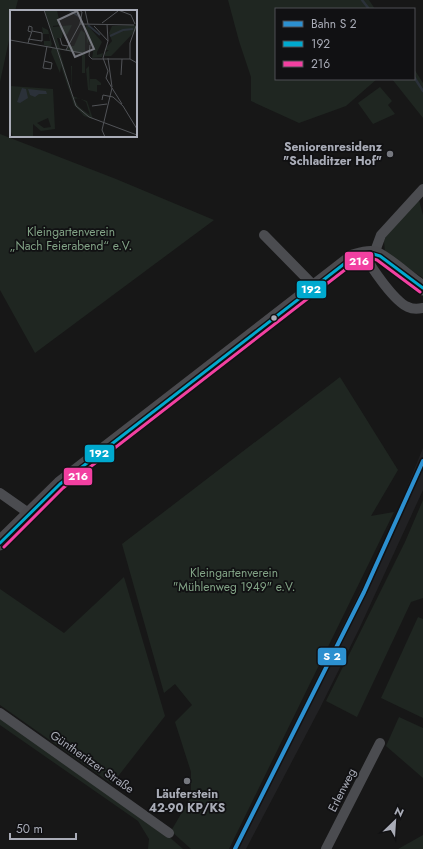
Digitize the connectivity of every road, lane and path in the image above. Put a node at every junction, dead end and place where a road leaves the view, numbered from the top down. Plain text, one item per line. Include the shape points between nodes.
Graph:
1 (423, 189) edge
2 (264, 235) dead end
3 (370, 254) junction
4 (315, 287) junction
5 (423, 288) edge
6 (423, 308) edge
7 (0, 493) edge
8 (30, 514) junction
9 (0, 543) edge
10 (0, 713) edge
11 (380, 743) dead end
12 (169, 833) dead end
13 (326, 849) edge

1 - 3 street via 381,235
2 - 4 street
3 - 4 street via 348,260
3 - 5 street via 382,258
3 - 6 street via 369,264 403,304 412,308
4 - 8 street via 68,477
7 - 8 street
8 - 9 street
10 - 12 street, Güntheritzer Straße
11 - 13 street, Erlenweg

